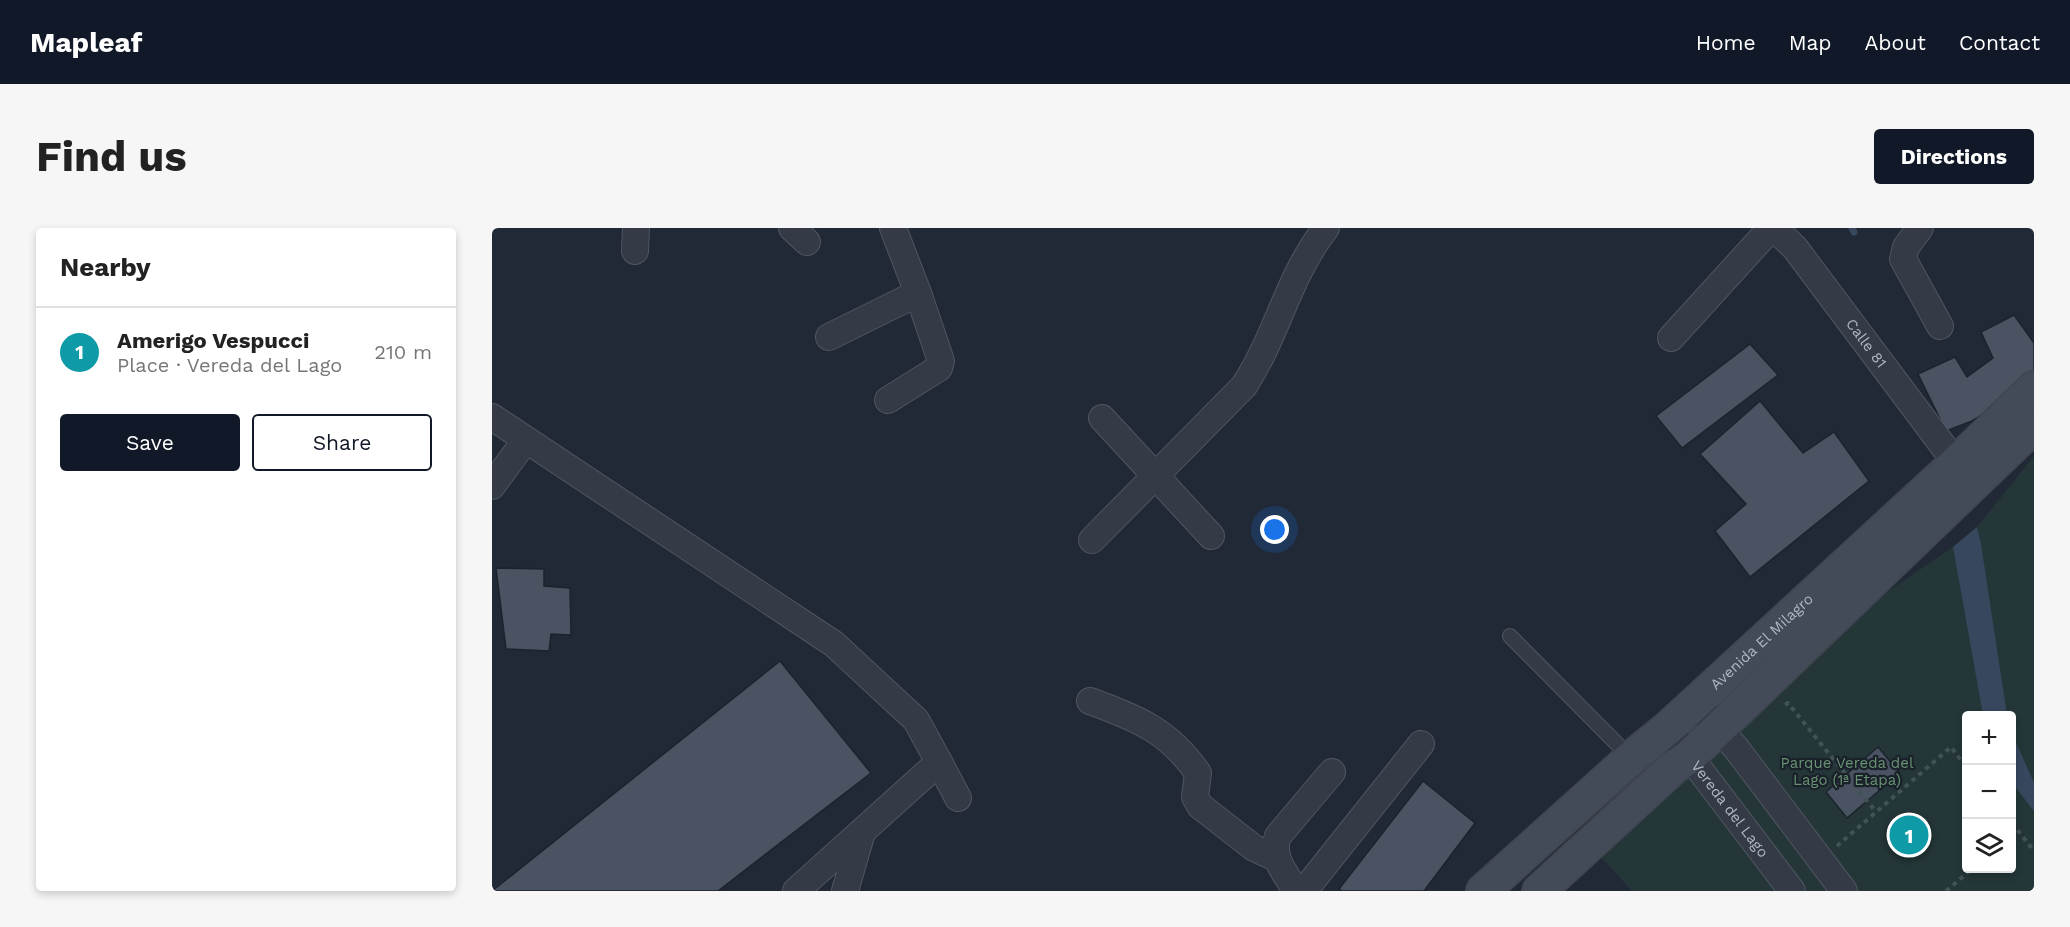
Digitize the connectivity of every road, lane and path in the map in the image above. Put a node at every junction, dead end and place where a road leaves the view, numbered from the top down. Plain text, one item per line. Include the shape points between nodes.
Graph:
1 (893, 228) edge
2 (1326, 228) edge
3 (1772, 228) edge
4 (1920, 228) edge
5 (918, 293) junction
6 (1940, 326) dead end
7 (829, 337) dead end
8 (1671, 339) dead end
9 (2034, 388) edge
10 (888, 400) dead end
11 (492, 417) edge
12 (1102, 418) dead end
13 (2034, 426) edge
14 (525, 441) junction
15 (1956, 464) junction
16 (1156, 474) junction
17 (492, 486) edge
18 (1211, 536) dead end
19 (1092, 540) dead end
20 (1510, 636) dead end
21 (1090, 701) dead end
22 (1695, 703) junction
23 (1780, 710) dead end
24 (1668, 728) junction
25 (1719, 728) junction
26 (1421, 744) dead end
27 (1689, 757) junction
28 (1631, 758) junction
29 (939, 762) junction
30 (1964, 765) edge
31 (1332, 772) dead end
32 (958, 798) dead end
33 (1876, 812) junction
34 (2016, 828) edge
35 (2018, 831) joint
36 (862, 832) junction
37 (1838, 846) dead end
38 (2034, 851) edge
39 (1276, 858) junction
40 (1967, 873) edge
41 (796, 891) edge
42 (845, 891) edge
43 (1296, 891) edge
44 (1304, 891) edge
45 (1483, 891) edge
46 (1539, 891) edge
47 (1792, 891) edge
48 (1844, 891) edge
49 (1947, 891) edge

1 - 5 street
2 - 16 street via 1307,253 1261,361 1244,386
3 - 8 street
3 - 15 street, Calle 81 via 1795,248
4 - 6 street via 1906,247 1903,259
5 - 7 street
5 - 10 street via 941,361 939,368
9 - 15 main road, Avenida El Milagro
11 - 14 street
12 - 16 street
13 - 25 main road
14 - 17 street
14 - 29 street via 834,644 916,720
15 - 22 main road, Avenida El Milagro
16 - 18 street
16 - 19 street
20 - 28 lane
21 - 39 street via 1137,718 1184,753 1198,773 1195,797 1200,806 1254,848
22 - 24 main road, Avenida El Milagro
22 - 25 street
23 - 33 path via 1788,703
24 - 27 street, Vereda del Lago
24 - 28 main road, Avenida El Milagro
25 - 27 main road
25 - 48 street
26 - 44 street
27 - 46 main road
27 - 47 street, Vereda del Lago
28 - 45 main road, Avenida El Milagro
29 - 32 street
29 - 36 street
30 - 33 path via 1951,747
31 - 39 street via 1278,837 1274,846
33 - 37 path
34 - 35 path
35 - 38 path
36 - 41 street
36 - 42 street
39 - 43 street
40 - 49 path

